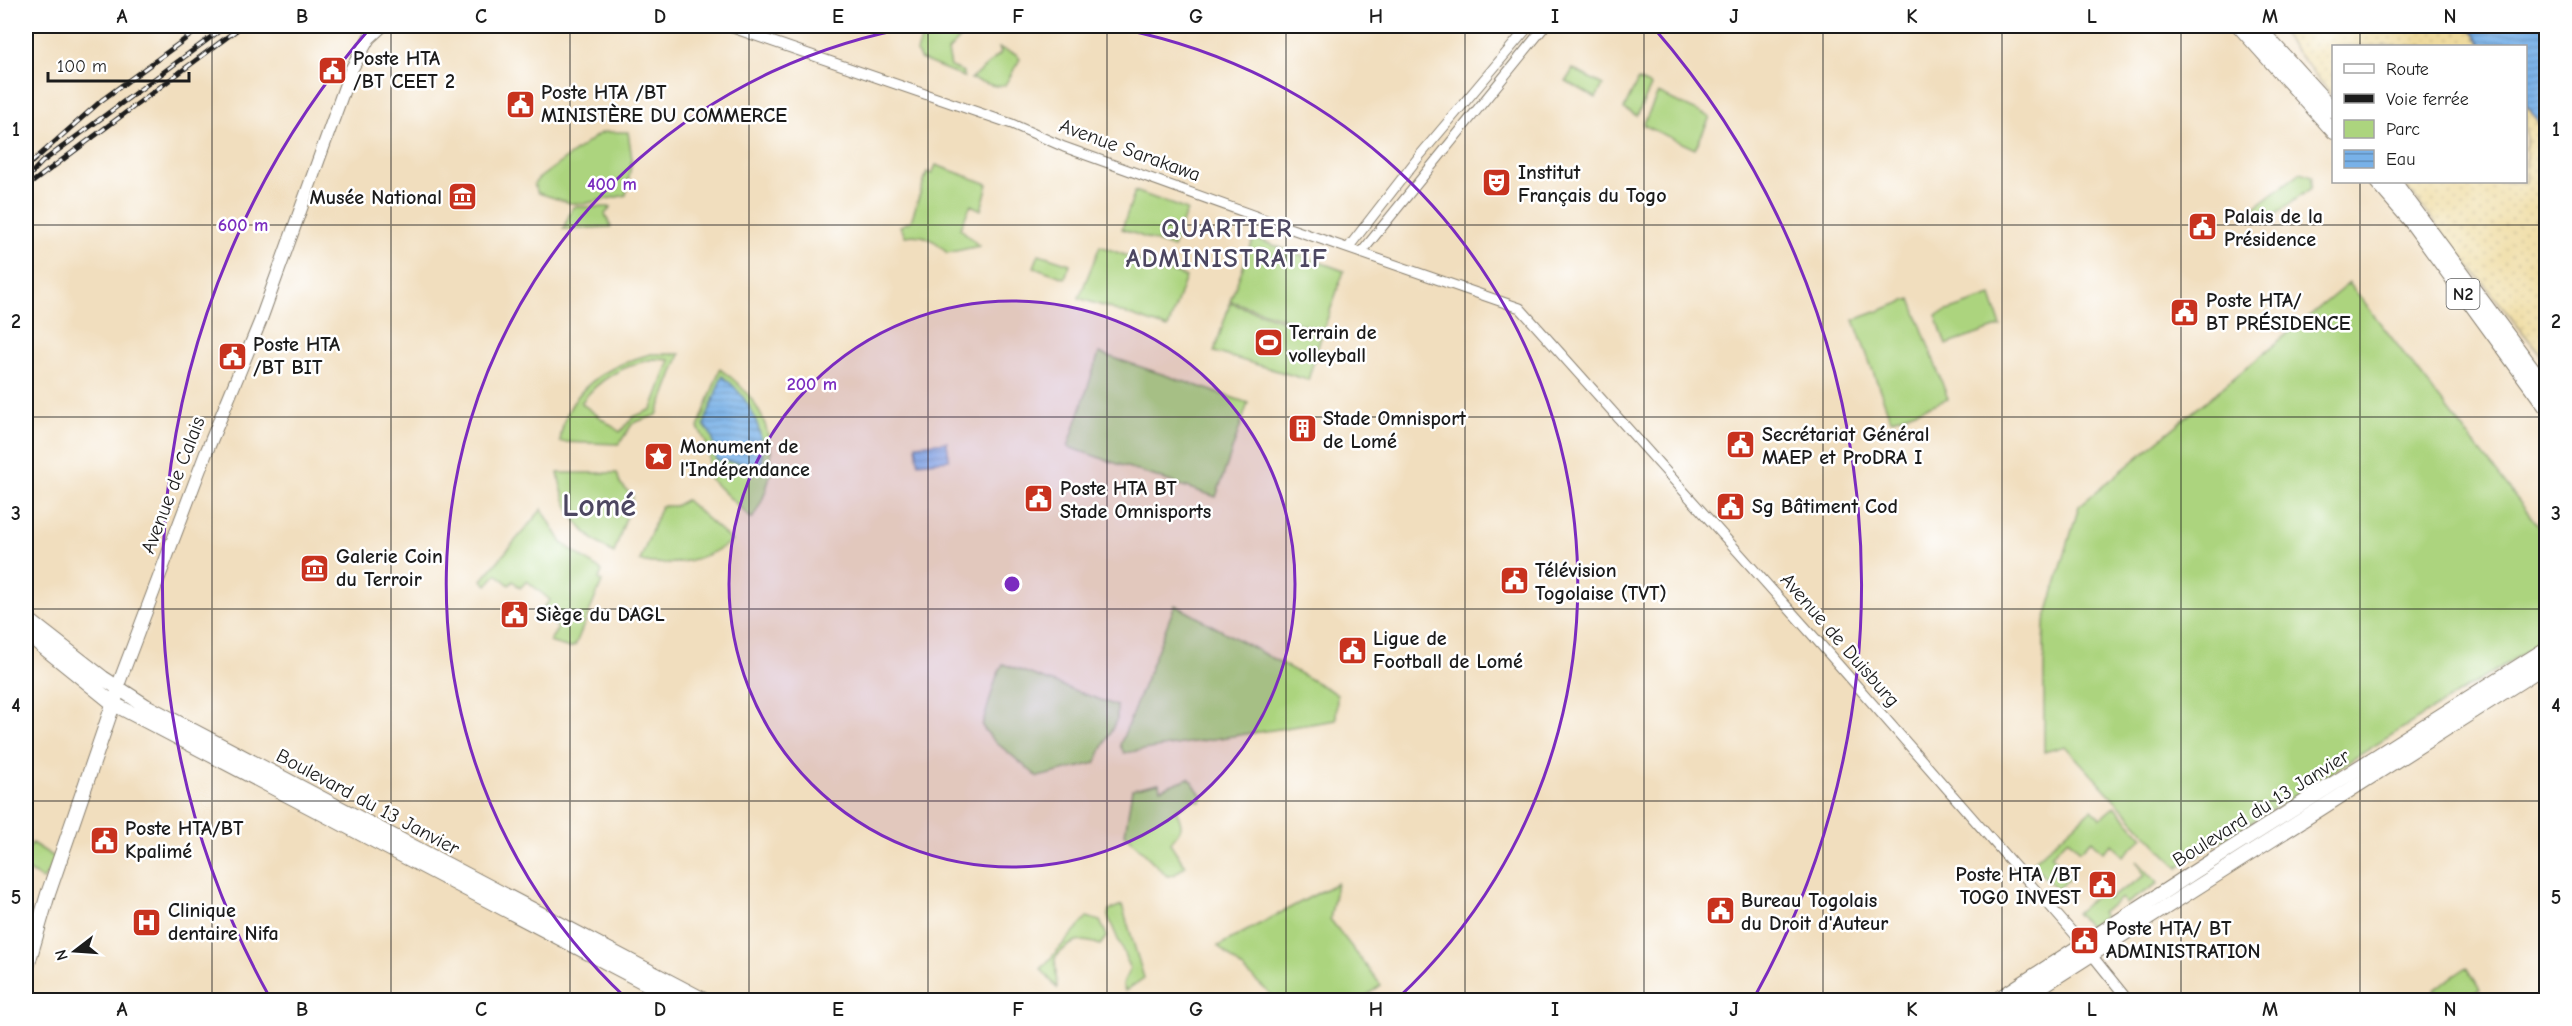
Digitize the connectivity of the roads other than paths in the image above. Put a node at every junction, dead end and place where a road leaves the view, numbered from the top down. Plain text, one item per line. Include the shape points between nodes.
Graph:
1 (382, 26) edge
2 (727, 26) edge
3 (1545, 26) edge
4 (2239, 26) edge
5 (2257, 26) edge
6 (1526, 29) edge
7 (1533, 39) junction
8 (1507, 51) junction
9 (1517, 58) junction
10 (2332, 109) edge
11 (2332, 130) edge
12 (2378, 183) edge
13 (2395, 183) edge
14 (1348, 248) junction
15 (1361, 253) junction
16 (1520, 308) joint
17 (2547, 387) edge
18 (2547, 407) edge
19 (26, 618) edge
20 (26, 633) edge
21 (2547, 649) edge
22 (2547, 664) edge
23 (117, 688) junction
24 (114, 704) junction
25 (2088, 949) junction
26 (26, 970) edge
27 (678, 1000) edge
28 (704, 1000) edge
29 (1997, 1000) edge
30 (2020, 1000) edge
31 (2128, 1000) edge

1 - 23 main road, Avenue de Calais via 369,38 351,70 270,294
2 - 14 street, Avenue Sarakawa via 1001,120 1064,147
3 - 7 street
4 - 11 highway
5 - 10 highway
6 - 7 street
6 - 8 street
7 - 9 street
8 - 9 street
8 - 14 street
9 - 15 street
12 - 18 highway, N2 via 2409,219
13 - 17 highway, N2
14 - 15 street, Avenue Sarakawa
15 - 16 street, Avenue Sarakawa
16 - 25 street, Avenue de Duisburg
19 - 23 highway, Boulevard du 13 Janvier
20 - 24 highway, Boulevard du 13 Janvier
21 - 25 highway, Boulevard du 13 Janvier
22 - 25 highway, Boulevard du 13 Janvier
23 - 24 highway, Avenue de Calais
23 - 28 highway, Boulevard du 13 Janvier via 208,740
24 - 26 highway, Avenue de Calais
24 - 27 highway, Boulevard du 13 Janvier
25 - 29 highway, Boulevard du 13 Janvier
25 - 30 highway, Boulevard du 13 Janvier
25 - 31 street, Avenue de Duisburg

